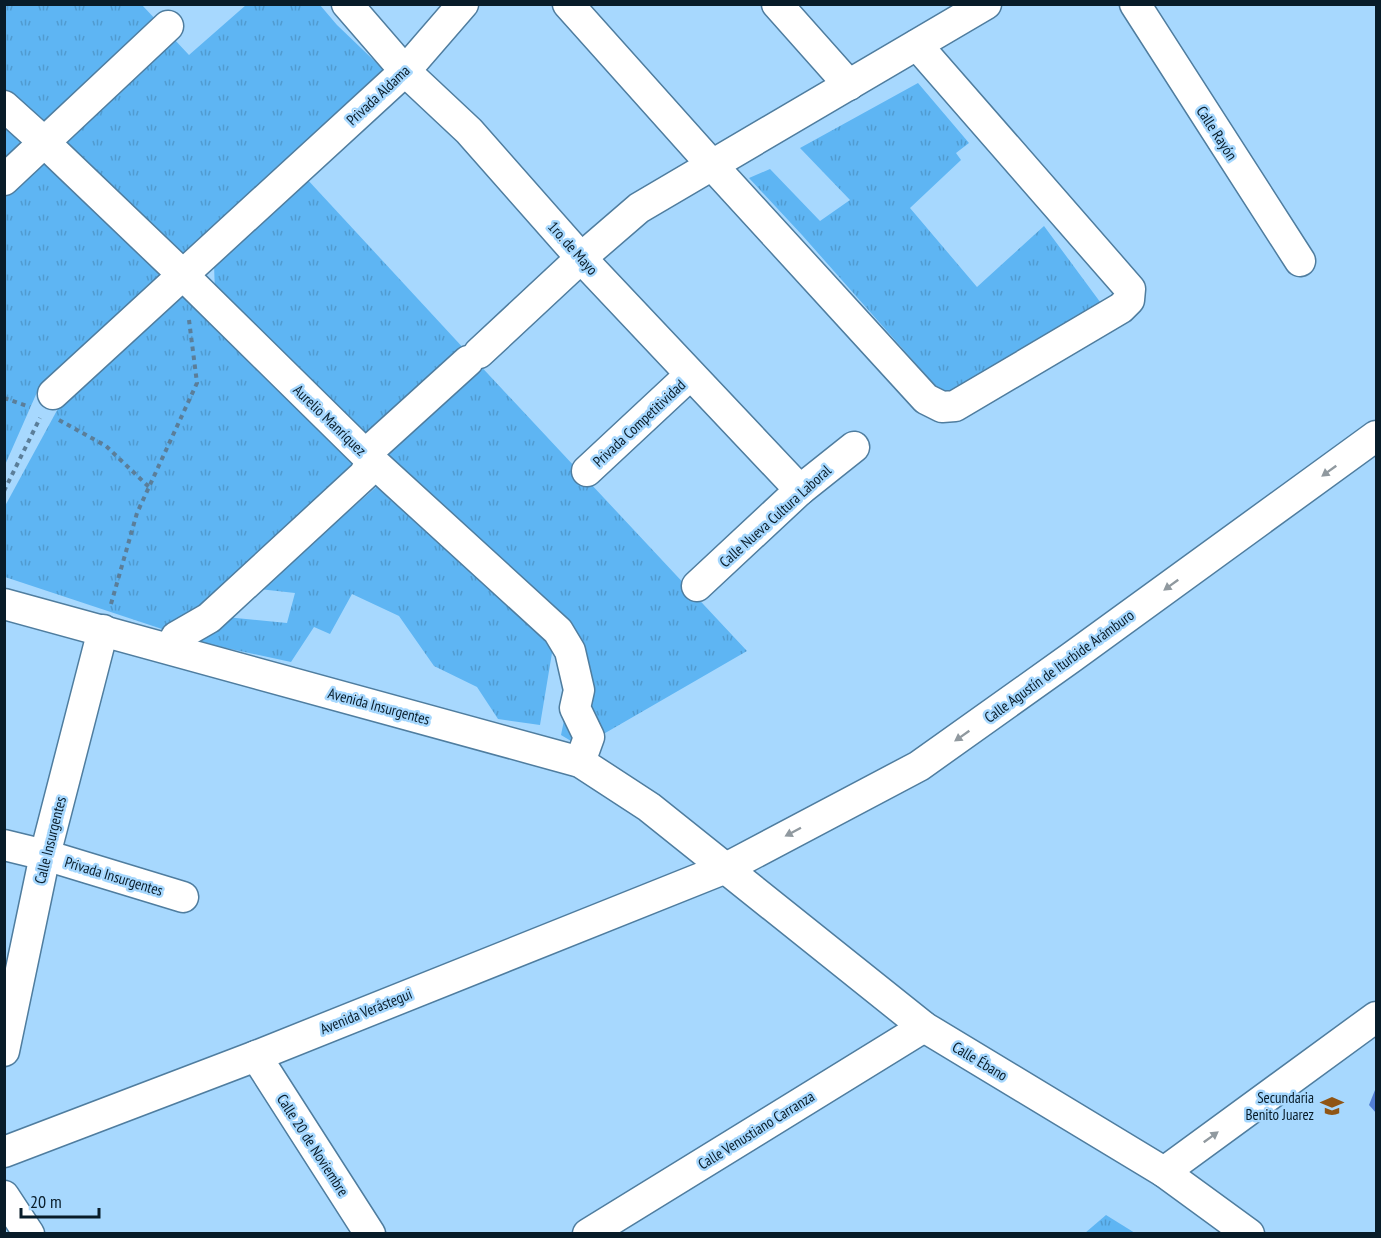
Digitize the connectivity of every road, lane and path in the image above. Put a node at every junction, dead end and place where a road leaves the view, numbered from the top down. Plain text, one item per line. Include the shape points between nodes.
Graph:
1 (347, 4) edge
2 (568, 4) edge
3 (777, 4) edge
4 (986, 4) edge
5 (1135, 4) edge
6 (458, 11) edge
7 (168, 26) dead end
8 (917, 45) junction
9 (405, 71) junction
10 (849, 85) junction
11 (4, 106) edge
12 (45, 142) junction
13 (712, 165) junction
14 (4, 180) edge
15 (581, 258) junction
16 (1300, 261) dead end
17 (183, 275) junction
18 (189, 318) dead end
19 (690, 375) junction
20 (4, 398) edge
21 (48, 403) junction
22 (1377, 436) edge
23 (854, 447) dead end
24 (372, 461) junction
25 (587, 471) dead end
26 (148, 487) junction
27 (800, 490) junction
28 (4, 491) edge
29 (697, 586) dead end
30 (4, 604) edge
31 (104, 630) junction
32 (171, 649) junction
33 (580, 762) junction
34 (4, 845) edge
35 (45, 855) junction
36 (726, 868) junction
37 (183, 897) dead end
38 (1377, 1017) edge
39 (924, 1027) junction
40 (4, 1051) edge
41 (256, 1056) junction
42 (4, 1152) edge
43 (1164, 1172) junction
44 (4, 1196) edge
45 (29, 1233) edge
46 (370, 1233) edge
47 (588, 1233) edge
48 (1249, 1233) edge

1 - 9 street, 1ro. de Mayo
2 - 13 street
3 - 10 street
4 - 8 street
5 - 16 street, Calle Rayón
6 - 9 street, Privada Aldama
7 - 12 street
8 - 10 street
8 - 13 street via 1130,289 1129,300 1121,308 955,406 942,407 926,399
9 - 15 street, 1ro. de Mayo via 469,131
9 - 17 street, Privada Aldama
10 - 13 street
11 - 12 street, Aurelio Manríquez
12 - 14 street
12 - 17 street, Aurelio Manríquez
13 - 15 street via 639,208
15 - 19 street, 1ro. de Mayo
15 - 24 street via 371,449
17 - 21 street, Privada Aldama
17 - 24 street, Aurelio Manríquez
18 - 26 path via 197,382
19 - 25 street, Privada Competitividad
19 - 27 street, 1ro. de Mayo
20 - 21 path
21 - 26 path via 106,446
21 - 28 path
22 -> 36 street, Calle Agustín de Iturbide Arámburo via 919,766
23 - 27 street, Calle Nueva Cultura Laboral
24 - 32 street via 364,475 209,618 176,637
24 - 33 street, Aurelio Manríquez via 558,631 570,651 579,690 575,708 589,737
26 - 31 path via 136,513
27 - 29 street, Calle Nueva Cultura Laboral
30 - 31 street, Avenida Insurgentes
31 - 32 street, Avenida Insurgentes
31 - 35 street, Calle Insurgentes
32 - 33 street, Avenida Insurgentes
33 - 36 street, Avenida Insurgentes via 649,807
34 - 35 street, Privada Insurgentes
35 - 37 street, Privada Insurgentes
35 - 40 street, Calle Insurgentes
36 - 39 street, Calle Ébano
36 - 41 street, Avenida Verástegui
43 -> 38 street
39 - 43 street, Calle Ébano
39 - 47 street, Calle Venustiano Carranza
41 - 42 street, Avenida Verástegui
41 - 46 street, Calle 20 de Noviembre
43 - 48 street, Calle Ébano
44 - 45 street

